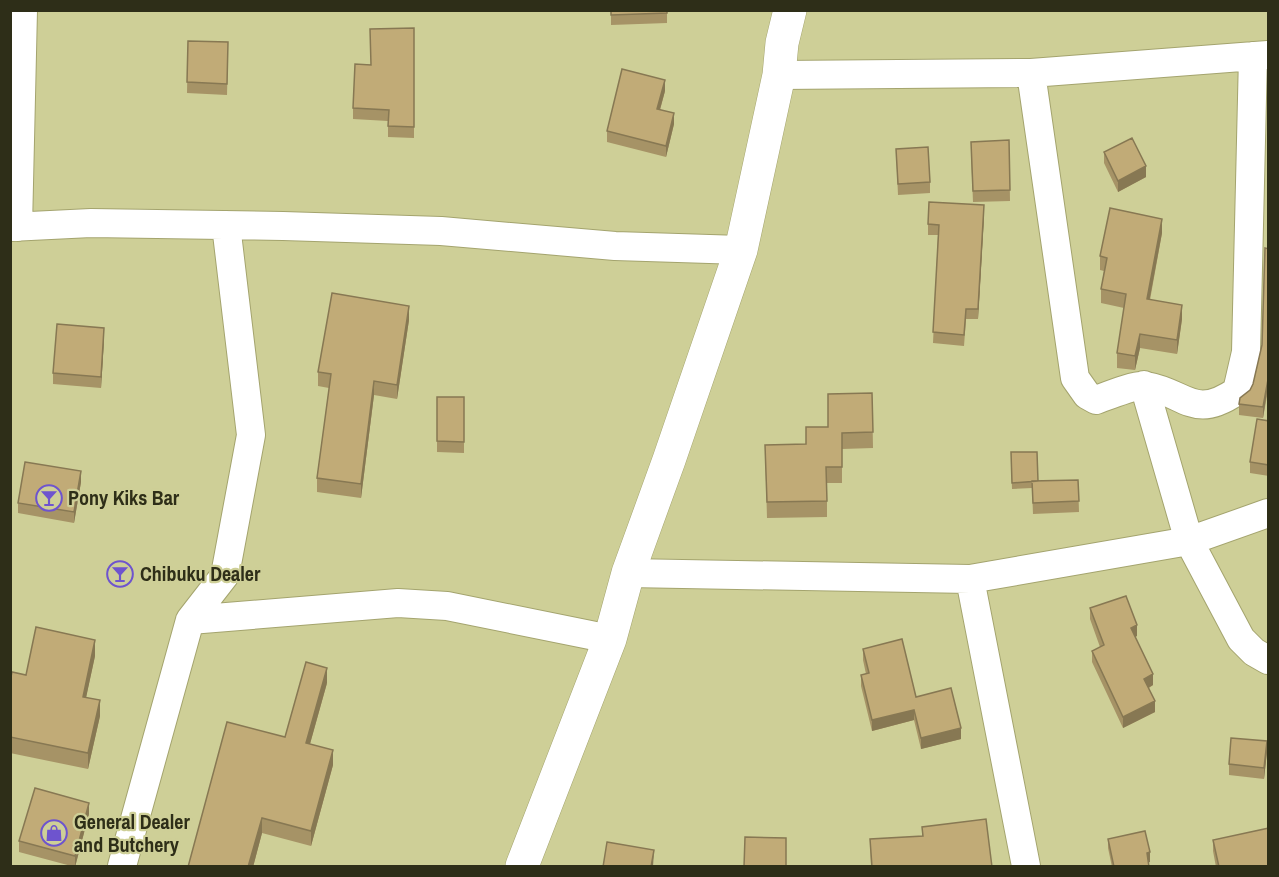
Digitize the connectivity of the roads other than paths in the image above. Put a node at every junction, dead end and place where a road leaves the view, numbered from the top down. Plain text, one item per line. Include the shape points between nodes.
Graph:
1 (23, 10) edge
2 (790, 10) edge
3 (1261, 55) edge
4 (1031, 73) junction
5 (779, 75) junction
6 (226, 225) junction
7 (14, 227) edge
8 (741, 250) junction
9 (1144, 385) junction
10 (1269, 513) edge
11 (1189, 541) junction
12 (628, 573) junction
13 (970, 579) junction
14 (190, 620) junction
15 (610, 639) junction
16 (1269, 660) edge
17 (122, 867) edge
18 (522, 867) edge
19 (1026, 867) edge

1 - 7 street
2 - 5 street
3 - 4 street
3 - 9 street via 1246,352 1237,392 1221,402 1203,406
4 - 5 street
4 - 9 street via 1075,378 1087,395 1096,400
5 - 8 street
6 - 7 street via 91,223
6 - 8 street via 441,231 615,246
6 - 14 street via 251,435 225,575
8 - 12 street
9 - 11 street
10 - 11 street
11 - 13 street
11 - 16 street via 1241,639
12 - 13 street
12 - 15 street
13 - 19 street
14 - 15 street via 398,603 447,606
14 - 17 street
15 - 18 street

